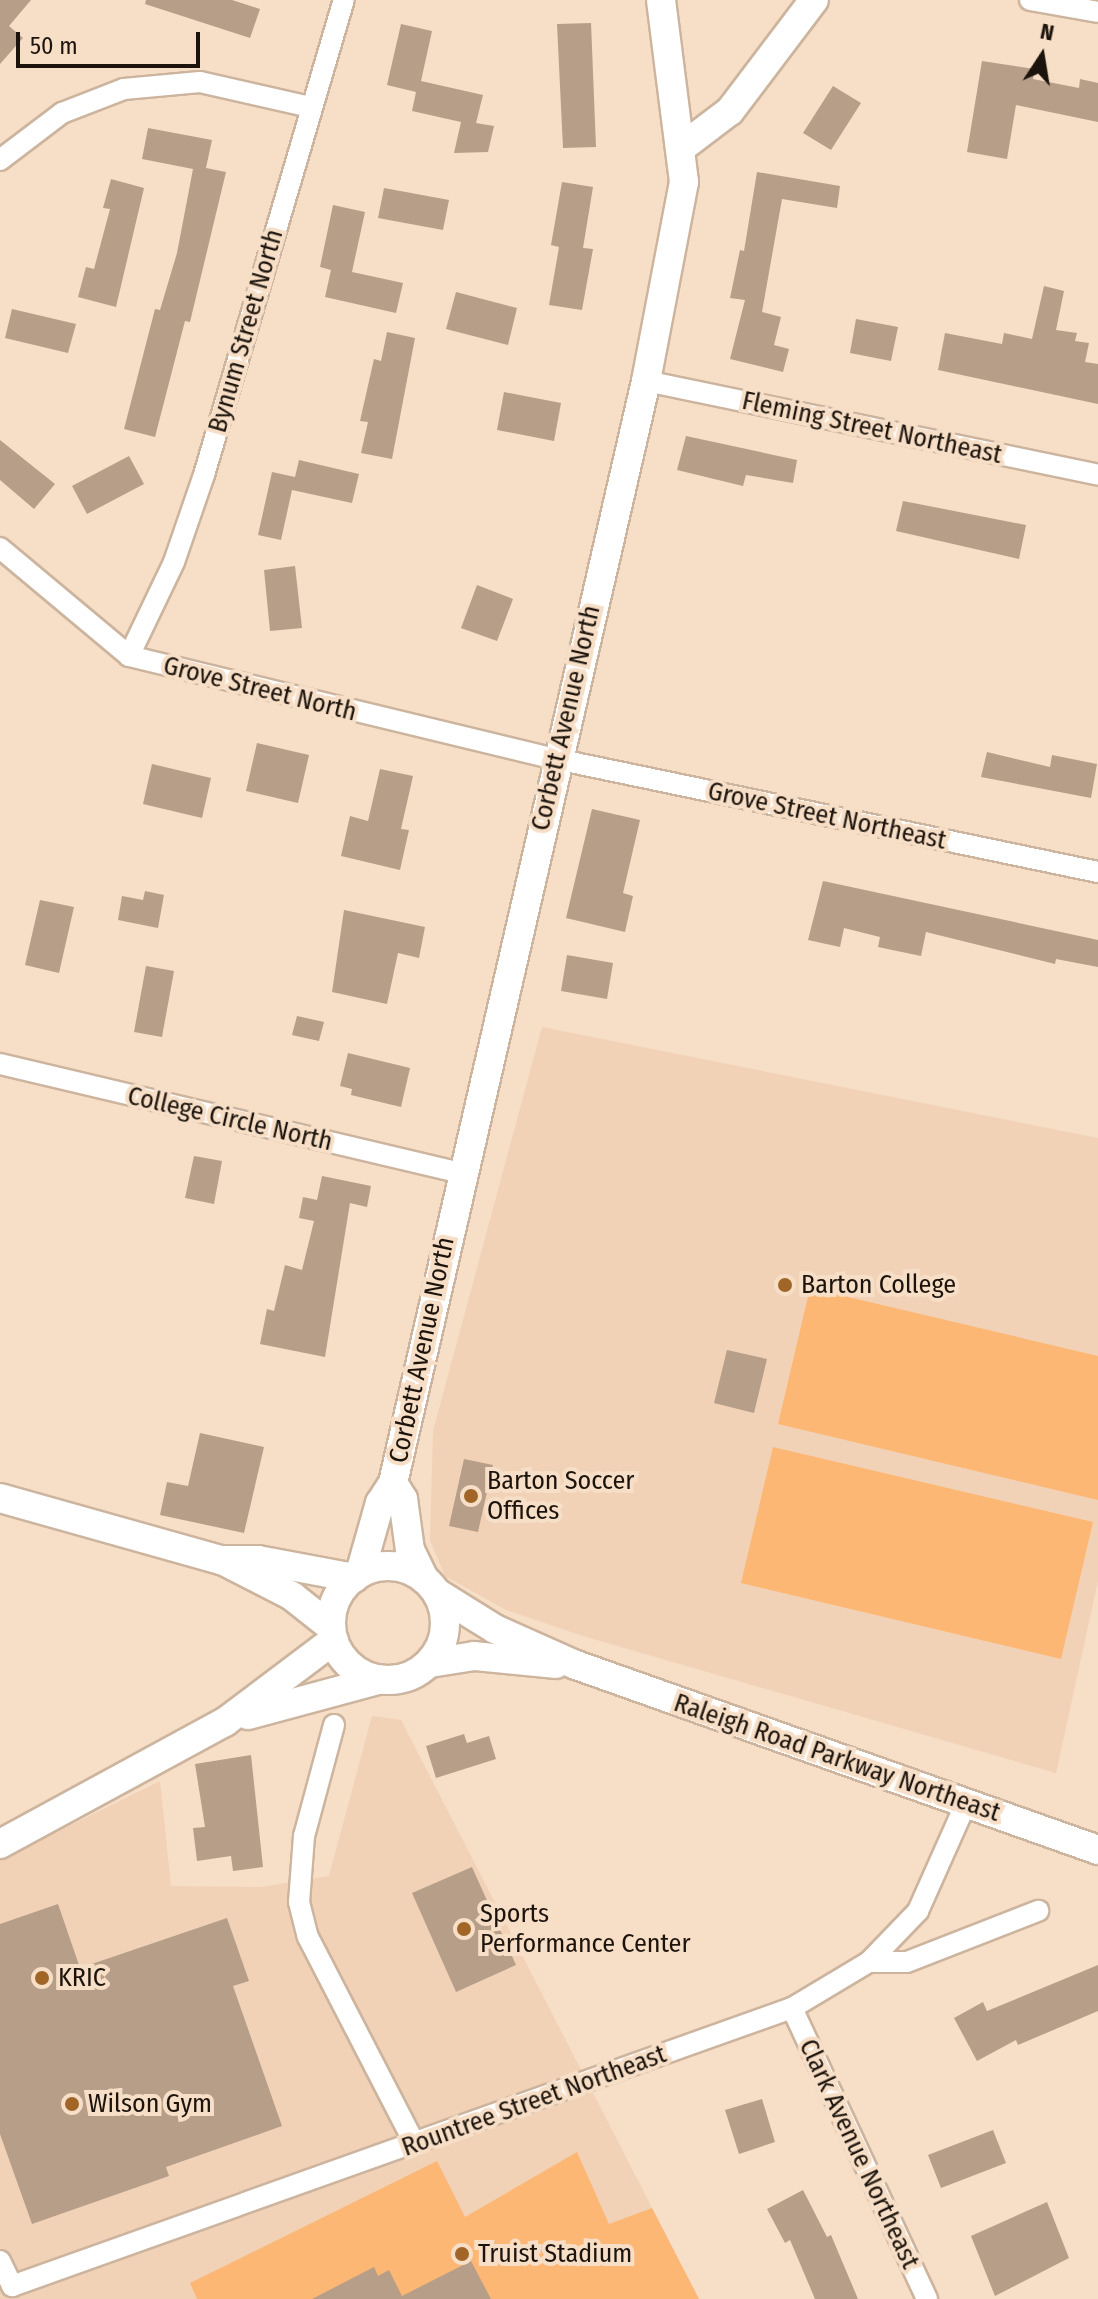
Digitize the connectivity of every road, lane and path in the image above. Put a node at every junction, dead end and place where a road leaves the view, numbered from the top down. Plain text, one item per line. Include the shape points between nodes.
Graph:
1 (344, 0) edge
2 (661, 0) edge
3 (814, 0) edge
4 (1030, 0) edge
5 (1098, 12) edge
6 (310, 107) junction
7 (681, 148) junction
8 (0, 160) edge
9 (646, 381) junction
10 (1098, 475) edge
11 (0, 548) edge
12 (129, 656) junction
13 (556, 759) junction
14 (1098, 872) edge
15 (0, 1064) edge
16 (460, 1173) junction
17 (393, 1483) junction
18 (0, 1498) edge
19 (221, 1560) junction
20 (357, 1576) junction
21 (430, 1586) junction
22 (332, 1633) junction
23 (430, 1663) junction
24 (576, 1665) junction
25 (378, 1680) junction
26 (225, 1722) junction
27 (334, 1725) dead end
28 (966, 1803) junction
29 (0, 1844) edge
30 (1098, 1850) edge
31 (1038, 1911) dead end
32 (869, 1962) junction
33 (792, 2008) junction
34 (415, 2144) junction
35 (0, 2261) edge
36 (927, 2299) edge

1 - 6 street, Bynum Street North
2 - 7 street, Corbett Avenue North
3 - 7 street via 730,111
4 - 5 street
6 - 8 street via 200,82 124,89 62,113
6 - 12 street, Bynum Street North via 204,475 174,562
7 - 9 street, Corbett Avenue North via 684,182
9 - 10 street, Fleming Street Northeast
9 - 13 street, Corbett Avenue North
11 - 12 street, Grove Street North
12 - 13 street, Grove Street North
13 - 14 street, Grove Street Northeast
13 - 16 street, Corbett Avenue North
15 - 16 street, College Circle North
16 - 17 street, Corbett Avenue North
17 - 20 street, Corbett Avenue North via 380,1503
17 - 21 street, Corbett Avenue North via 403,1499 410,1550
18 - 19 street
19 - 20 street via 258,1560
19 - 22 street via 292,1596
20 - 21 street via 393,1567
20 - 22 street via 341,1591
21 - 23 street via 445,1629
21 - 24 street, Raleigh Road Parkway Northeast via 495,1629
22 - 25 street via 345,1661
22 - 26 street
23 - 24 street, Raleigh Road Parkway Northeast via 474,1656
23 - 25 street via 415,1674
24 - 28 street, Raleigh Road Parkway Northeast
25 - 26 street
26 - 29 street
27 - 34 street via 304,1836 299,1902 308,1937
28 - 30 street, Raleigh Road Parkway Northeast
28 - 32 street, Rountree Street Northeast via 918,1911
31 - 32 street via 907,1962
32 - 33 street, Rountree Street Northeast
33 - 34 street, Rountree Street Northeast
33 - 36 street, Clark Avenue Northeast
34 - 35 street, Rountree Street Northeast via 12,2286

